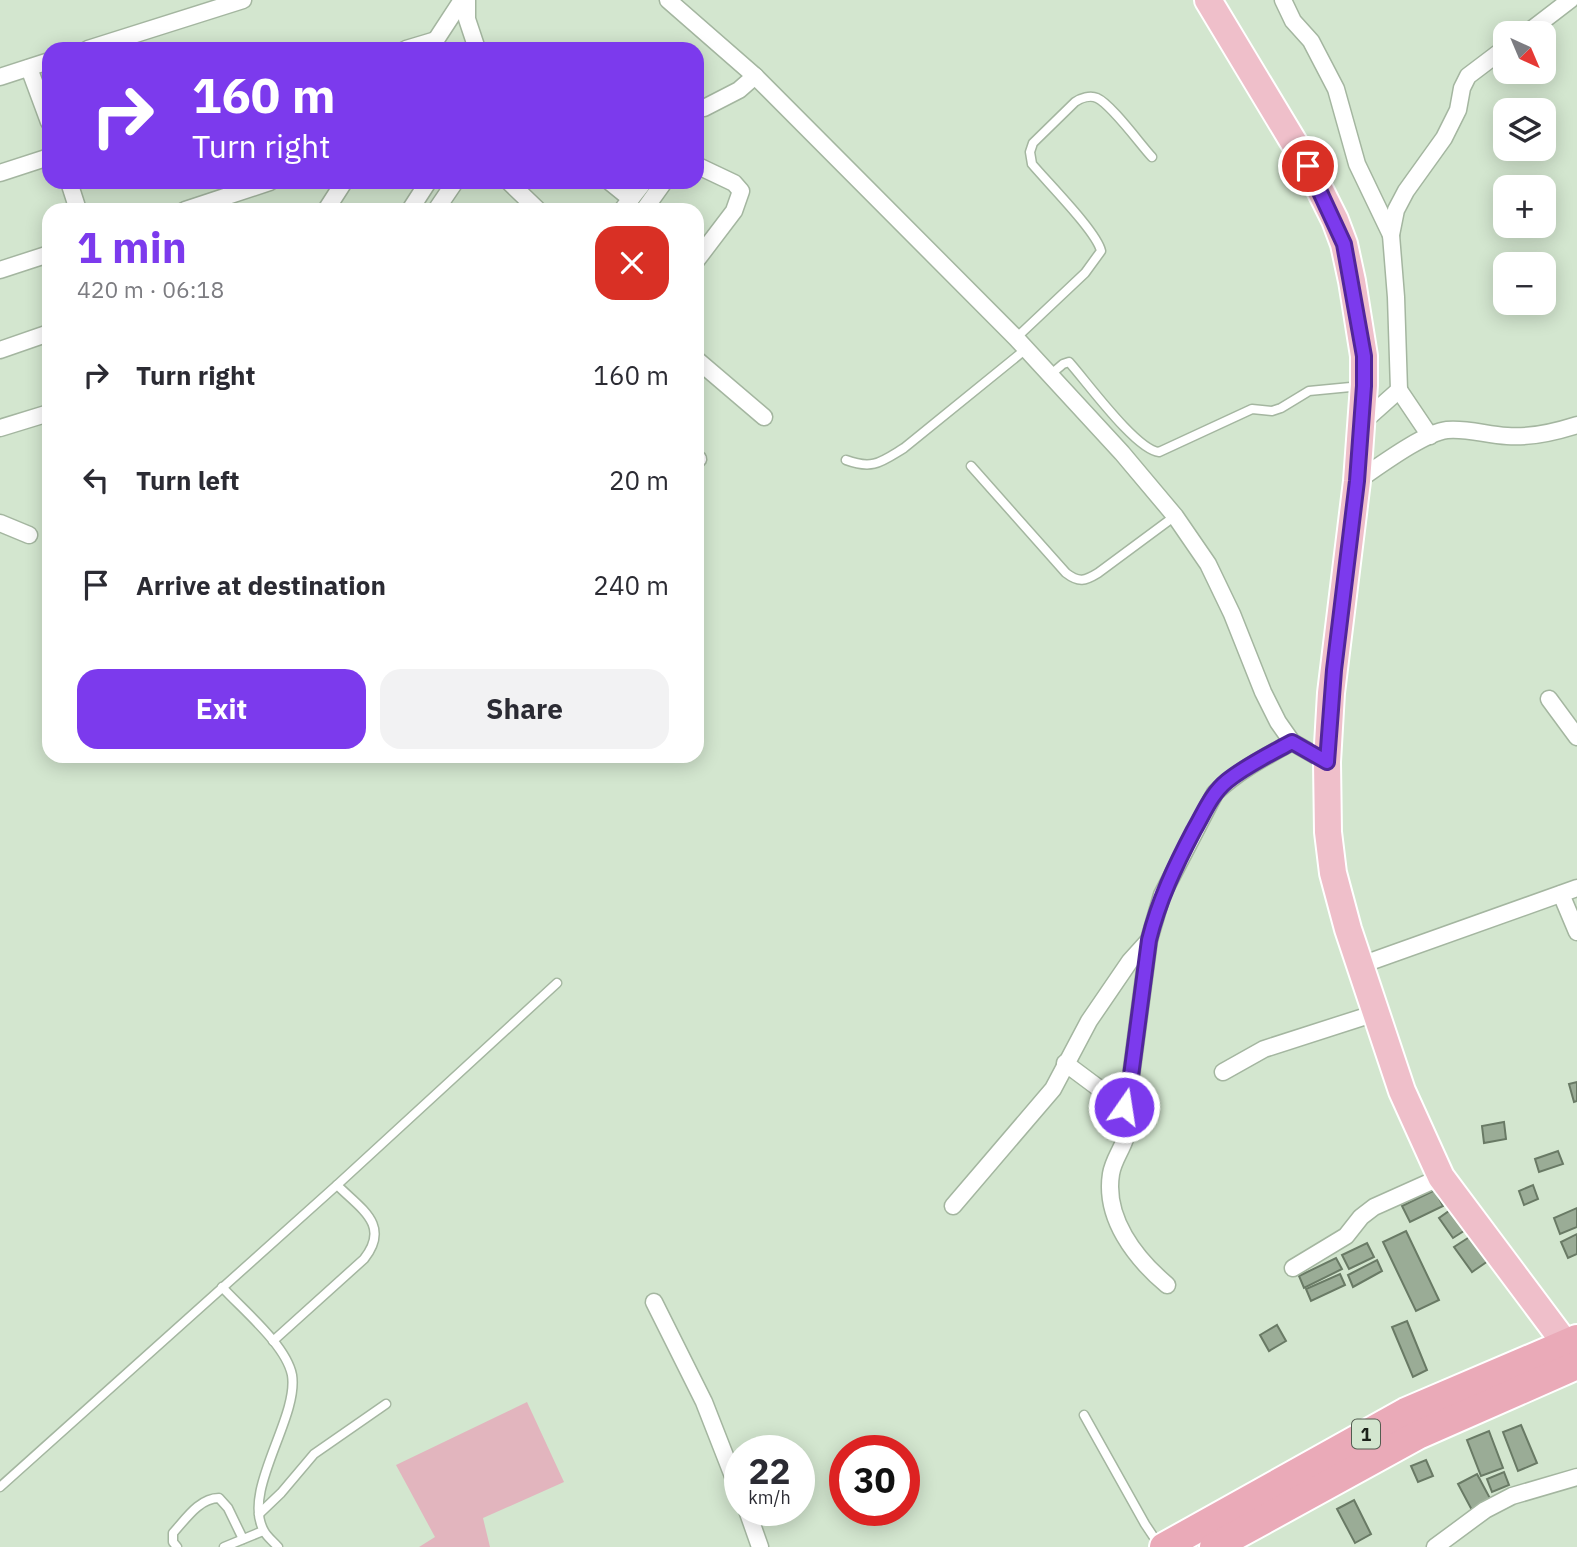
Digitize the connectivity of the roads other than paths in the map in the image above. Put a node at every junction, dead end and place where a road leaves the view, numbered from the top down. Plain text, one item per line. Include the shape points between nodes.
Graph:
1 (243, 0) edge
2 (465, 0) edge
3 (668, 0) edge
4 (1208, 0) edge
5 (1283, 0) edge
6 (1570, 0) edge
7 (1543, 21) edge
8 (110, 42) edge
9 (434, 42) edge
10 (475, 42) edge
11 (1493, 57) edge
12 (42, 63) edge
13 (29, 68) junction
14 (755, 76) junction
15 (0, 77) edge
16 (42, 103) edge
17 (704, 108) dead end
18 (1152, 157) dead end
19 (42, 159) edge
20 (704, 168) edge
21 (0, 173) edge
22 (249, 189) edge
23 (516, 189) edge
24 (639, 189) edge
25 (206, 203) edge
26 (531, 203) edge
27 (628, 203) edge
28 (1391, 235) junction
29 (704, 250) edge
30 (42, 256) edge
31 (0, 270) edge
32 (42, 335) edge
33 (1021, 343) junction
34 (0, 350) edge
35 (704, 366) edge
36 (1050, 375) junction
37 (1364, 386) junction
38 (1399, 390) junction
39 (42, 414) edge
40 (764, 417) dead end
41 (1362, 423) junction
42 (1577, 425) edge
43 (0, 428) edge
44 (1430, 436) junction
45 (846, 460) dead end
46 (971, 466) dead end
47 (1357, 481) junction
48 (1175, 516) junction
49 (0, 523) edge
50 (29, 535) dead end
51 (1549, 699) dead end
52 (1577, 737) edge
53 (1292, 742) junction
54 (1327, 762) junction
55 (1577, 888) edge
56 (1561, 894) junction
57 (1577, 932) edge
58 (1149, 940) junction
59 (1361, 965) junction
60 (557, 983) dead end
61 (1376, 1013) junction
62 (1065, 1063) junction
63 (1223, 1072) dead end
64 (1124, 1107) junction
65 (1441, 1177) junction
66 (337, 1185) junction
67 (953, 1206) dead end
68 (1293, 1268) dead end
69 (1167, 1284) dead end
70 (222, 1287) junction
71 (654, 1302) dead end
72 (272, 1340) junction
73 (1573, 1349) edge
74 (386, 1404) dead end
75 (1084, 1415) dead end
76 (724, 1453) edge
77 (1577, 1477) edge
78 (0, 1487) edge
79 (259, 1514) junction
80 (753, 1526) edge
81 (263, 1531) junction
82 (243, 1539) junction
83 (177, 1547) edge
84 (224, 1547) edge
85 (278, 1547) edge
86 (760, 1547) edge
87 (1163, 1547) edge
88 (1214, 1547) edge
89 (1435, 1547) edge

1 - 8 street
2 - 9 street
2 - 10 street
3 - 14 street
4 - 37 main road via 1308,166 1335,220 1352,281
5 - 28 street via 1336,89 1357,164
6 - 7 street
11 - 28 street via 1468,76 1444,138 1396,210
12 - 13 street
13 - 15 street
13 - 16 street
14 - 17 street
14 - 33 street
18 - 33 lane via 1096,97 1075,102 1033,143 1032,164 1082,220 1101,251
19 - 21 street
20 - 29 street via 741,191 734,211
22 - 25 street
23 - 26 street
24 - 27 street
28 - 38 street
30 - 31 street
32 - 34 street
33 - 36 street
33 - 45 lane via 904,448 873,466
35 - 40 street
36 - 37 lane via 1069,362 1144,447 1159,453 1253,408 1272,411 1309,391
36 - 48 street
37 - 41 main road
38 - 41 street
38 - 44 street
39 - 43 street
41 - 47 main road
42 - 44 street via 1550,434 1509,437 1446,430
44 - 47 street
46 - 48 lane via 1066,573 1080,581 1098,573
47 - 54 main road
48 - 53 street via 1208,564 1263,692
49 - 50 street
51 - 52 street
53 - 54 street
53 - 58 street via 1215,793 1162,895
54 - 59 main road via 1333,873
55 - 56 street
56 - 57 street
56 - 59 street
58 - 62 street via 1118,978
58 - 64 street
59 - 61 main road
60 - 66 lane
61 - 63 street via 1264,1049
61 - 65 main road via 1402,1091
62 - 64 street
62 - 67 street via 1053,1089
64 - 69 street via 1126,1138 1111,1175 1110,1200 1136,1257
65 - 68 street via 1374,1207 1346,1236
65 - 73 main road
66 - 70 lane
66 - 72 lane via 370,1219 376,1231 373,1247
70 - 72 lane
70 - 78 lane
71 - 76 street
72 - 79 lane via 286,1359 292,1390 261,1487
73 - 87 highway, 1 via 1406,1412
73 - 88 highway, 1
74 - 79 lane via 314,1454
75 - 87 lane via 1145,1524
77 - 89 street via 1512,1496
79 - 81 lane
80 - 86 street
81 - 82 lane
81 - 85 lane
82 - 83 lane via 228,1508 219,1498 211,1498 173,1533
82 - 84 lane

